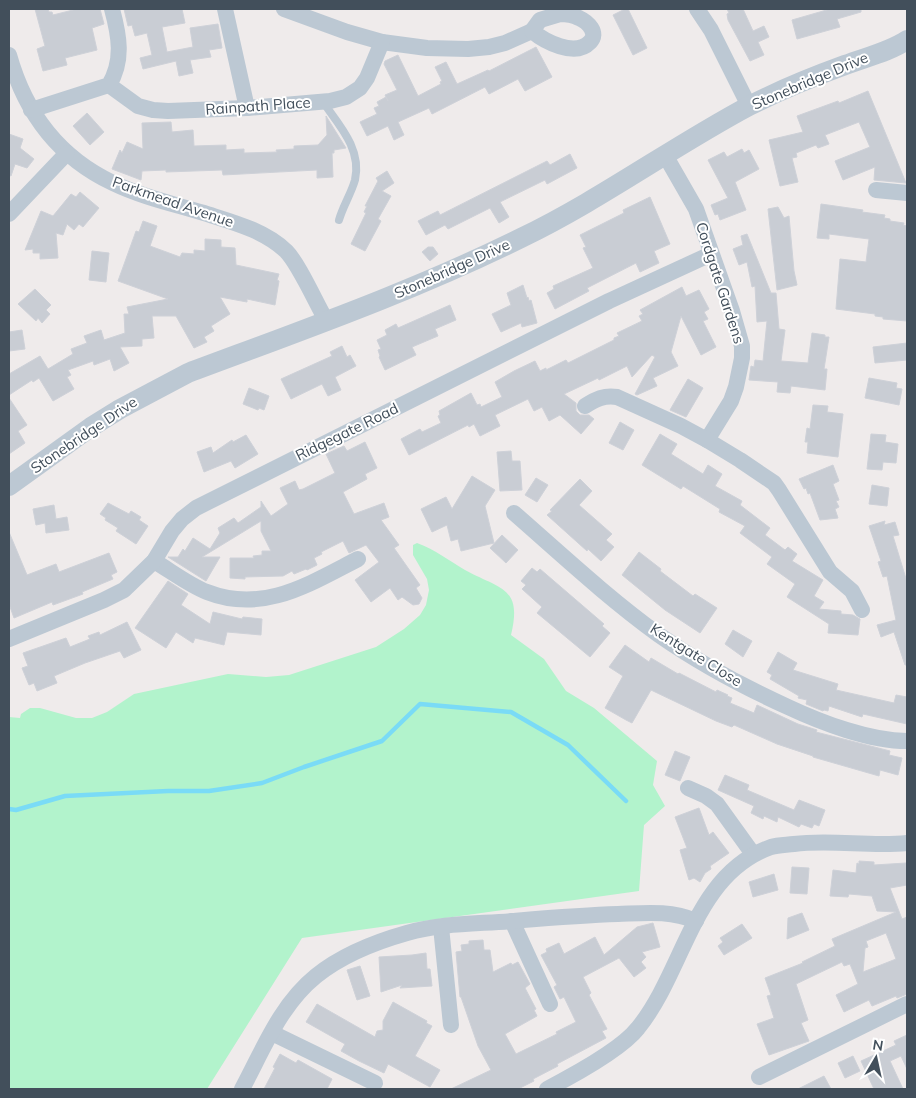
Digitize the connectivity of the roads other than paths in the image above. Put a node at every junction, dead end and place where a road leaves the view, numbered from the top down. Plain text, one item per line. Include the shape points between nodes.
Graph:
1 (112, 9) edge
2 (225, 9) edge
3 (284, 9) edge
4 (697, 9) edge
5 (532, 30) dead end
6 (382, 42) junction
7 (903, 46) edge
8 (9, 55) edge
9 (109, 85) junction
10 (323, 102) junction
11 (749, 106) junction
12 (247, 108) junction
13 (31, 110) junction
14 (67, 153) junction
15 (665, 155) junction
16 (876, 190) dead end
17 (907, 193) edge
18 (9, 214) edge
19 (339, 220) dead end
20 (711, 254) junction
21 (326, 320) junction
22 (585, 406) dead end
23 (707, 440) junction
24 (9, 486) edge
25 (514, 513) dead end
26 (358, 559) dead end
27 (154, 561) junction
28 (862, 610) dead end
29 (9, 639) edge
30 (907, 741) edge
31 (688, 788) dead end
32 (907, 843) edge
33 (753, 854) junction
34 (512, 921) junction
35 (696, 921) junction
36 (441, 927) junction
37 (550, 1004) dead end
38 (907, 1004) edge
39 (451, 1025) dead end
40 (272, 1033) junction
41 (759, 1077) dead end
42 (375, 1083) dead end
43 (242, 1089) edge
44 (547, 1089) edge

1 - 9 street via 119,52 117,69
2 - 12 street
3 - 6 street
4 - 11 street
5 - 6 street via 505,42 468,50
6 - 10 street, Rainpath Place via 360,88 346,97
7 - 11 street, Stonebridge Drive via 828,71
8 - 13 street, Parkmead Avenue
9 - 12 street, Rainpath Place via 138,106 153,110
9 - 13 street
10 - 12 street, Rainpath Place
10 - 19 lane via 355,153 355,178
11 - 15 street, Stonebridge Drive
13 - 14 street, Parkmead Avenue
14 - 18 street
14 - 21 street, Parkmead Avenue via 114,184 241,225 269,239 287,252
15 - 20 street, Cordgate Gardens via 696,209
15 - 21 street, Stonebridge Drive via 522,238 407,289
16 - 17 street
20 - 23 street, Cordgate Gardens via 738,332 742,358 730,401
20 - 27 street, Ridgegate Road via 196,508 172,531
21 - 24 street, Stonebridge Drive via 188,373 156,389 91,427
22 - 23 street via 595,399 617,397
23 - 28 street via 780,490 830,572 852,591
25 - 30 street, Kentgate Close via 612,599 696,658 811,718 852,731
26 - 27 street via 286,593 251,599 225,597 206,591
27 - 29 street, Ridgegate Road via 124,590
31 - 33 street via 717,804
32 - 33 street via 805,842 774,846
33 - 35 street via 730,871 712,892
34 - 35 street via 664,912
34 - 36 street
34 - 37 street
35 - 44 street via 653,1008 637,1030 617,1048
36 - 39 street
36 - 40 street via 409,932 342,958 315,976 297,994
38 - 41 street
40 - 42 street
40 - 43 street

